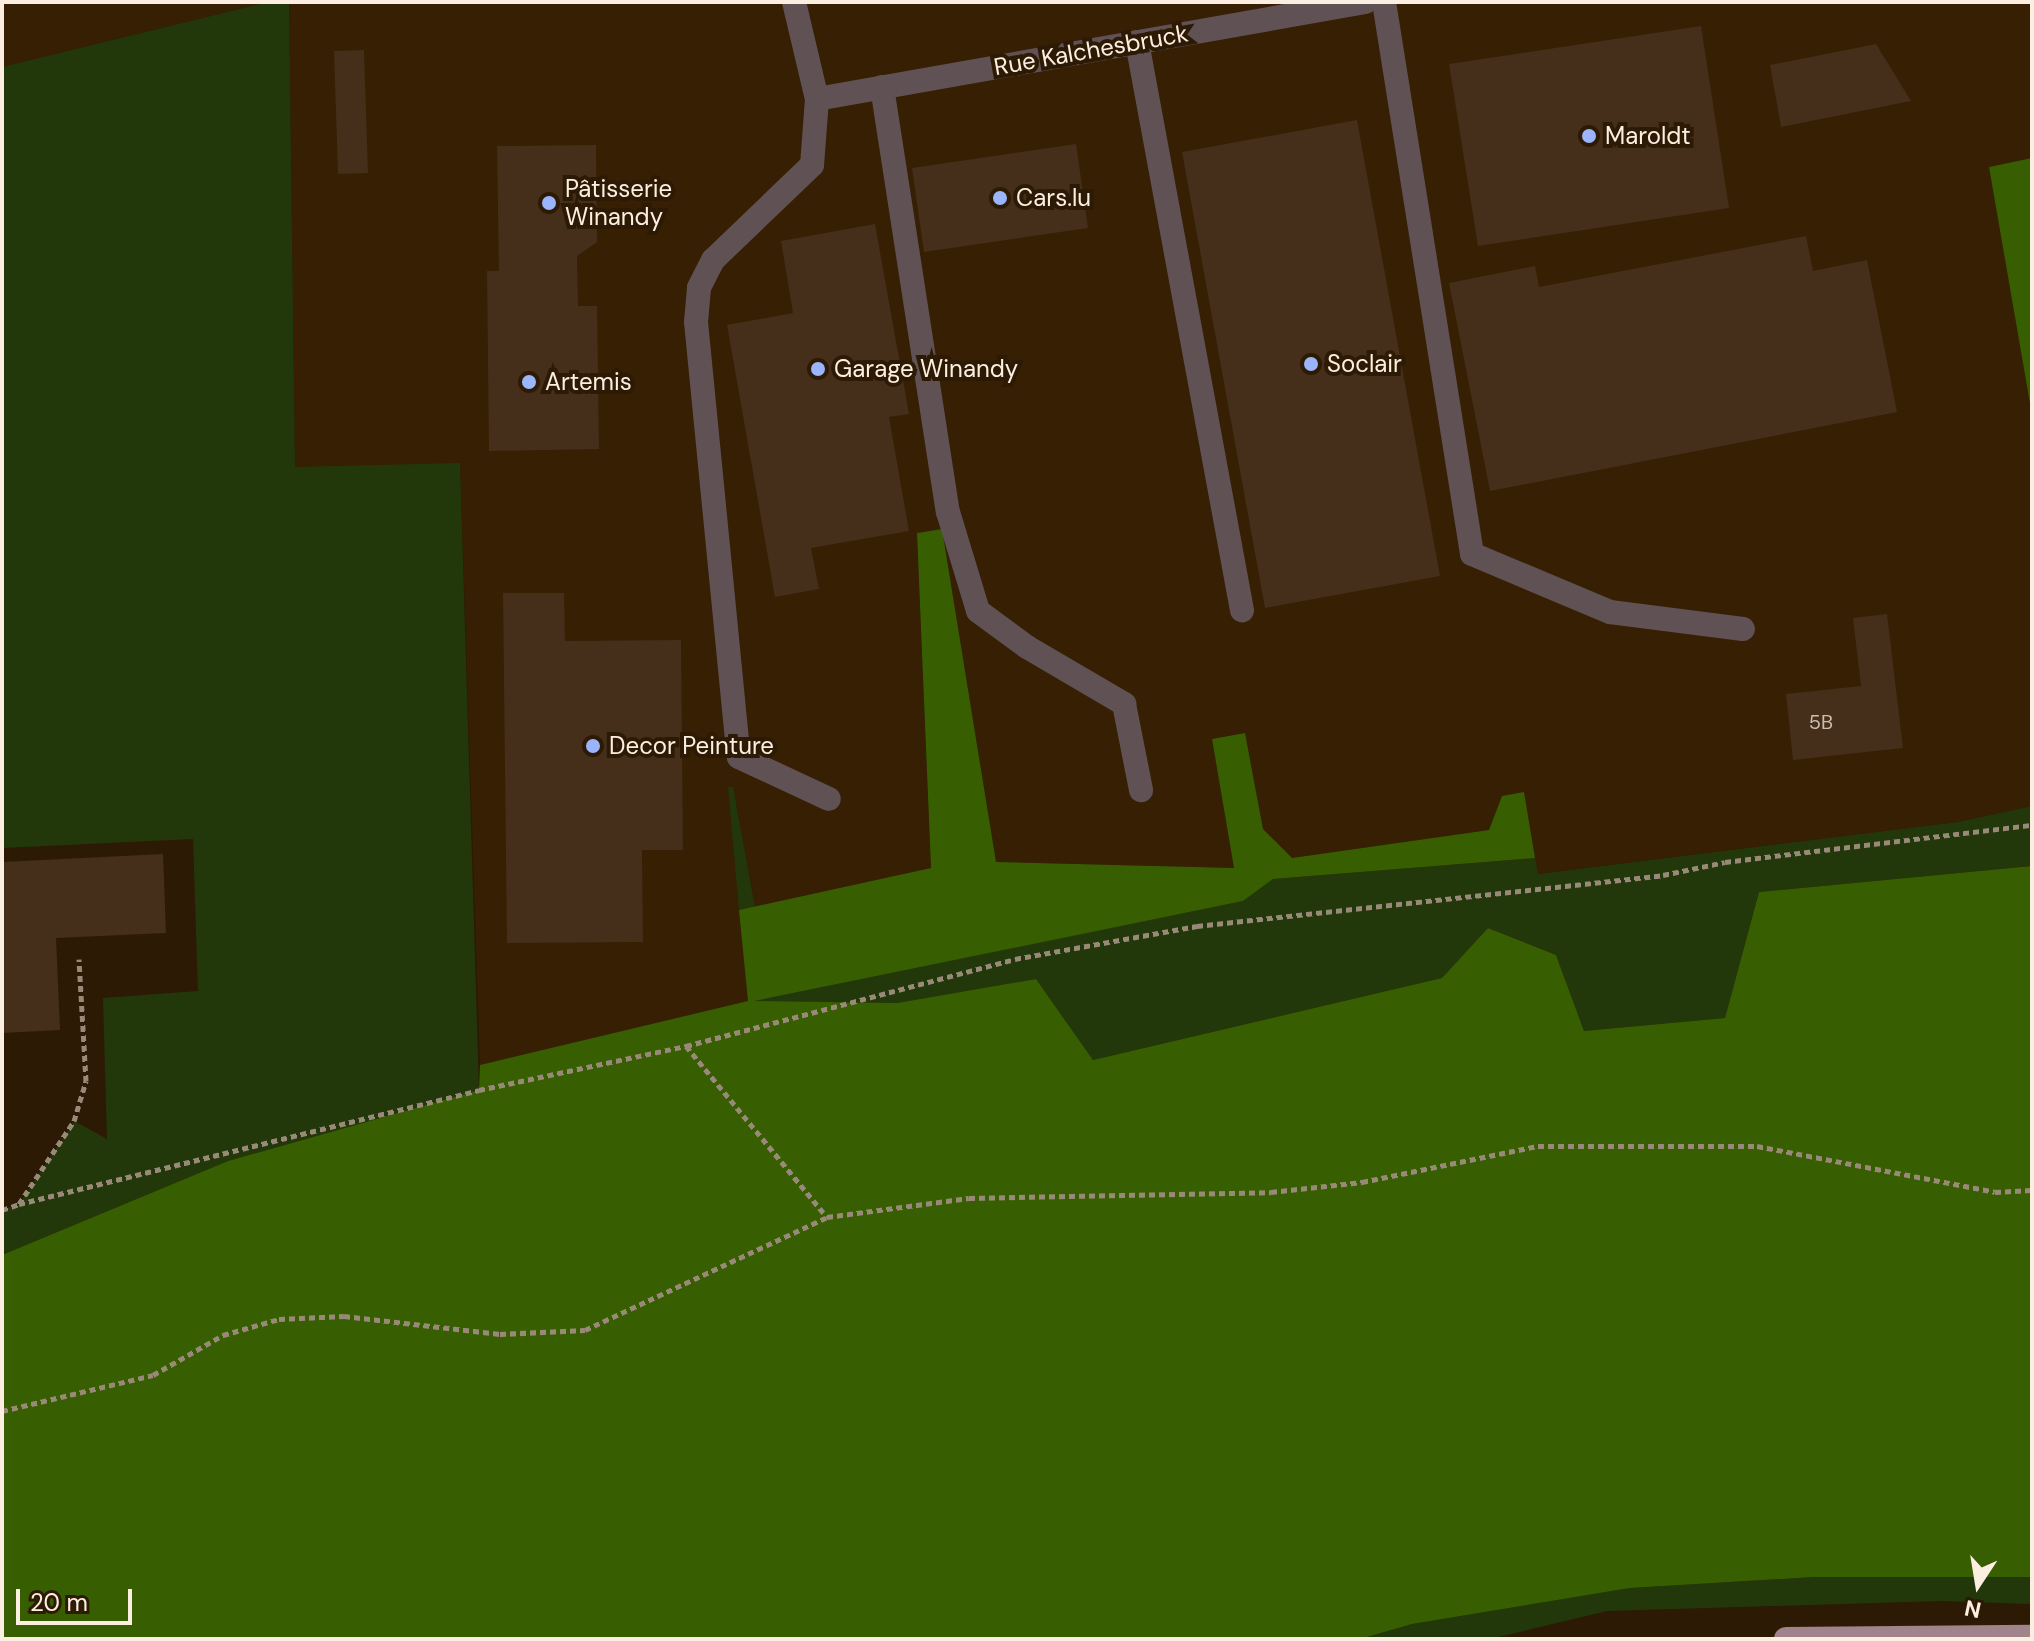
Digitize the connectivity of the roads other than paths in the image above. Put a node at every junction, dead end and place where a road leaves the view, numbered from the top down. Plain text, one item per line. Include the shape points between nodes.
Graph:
1 (794, 2) edge
2 (1365, 2) edge
3 (1384, 2) edge
4 (1137, 42) junction
5 (882, 87) junction
6 (817, 99) junction
7 (1242, 610) dead end
8 (1743, 629) dead end
9 (1141, 790) dead end
10 (829, 799) dead end
11 (2032, 1637) edge
12 (1786, 1639) edge

1 - 6 street
2 - 4 street, Rue Kalchesbruck
3 - 8 street via 1472,554 1610,612
4 - 5 street, Rue Kalchesbruck
4 - 7 street
5 - 6 street, Rue Kalchesbruck
5 - 9 street via 948,512 978,611 1027,647 1124,704
6 - 10 street via 812,165 713,260 699,288 696,322 739,757
11 - 12 main road

